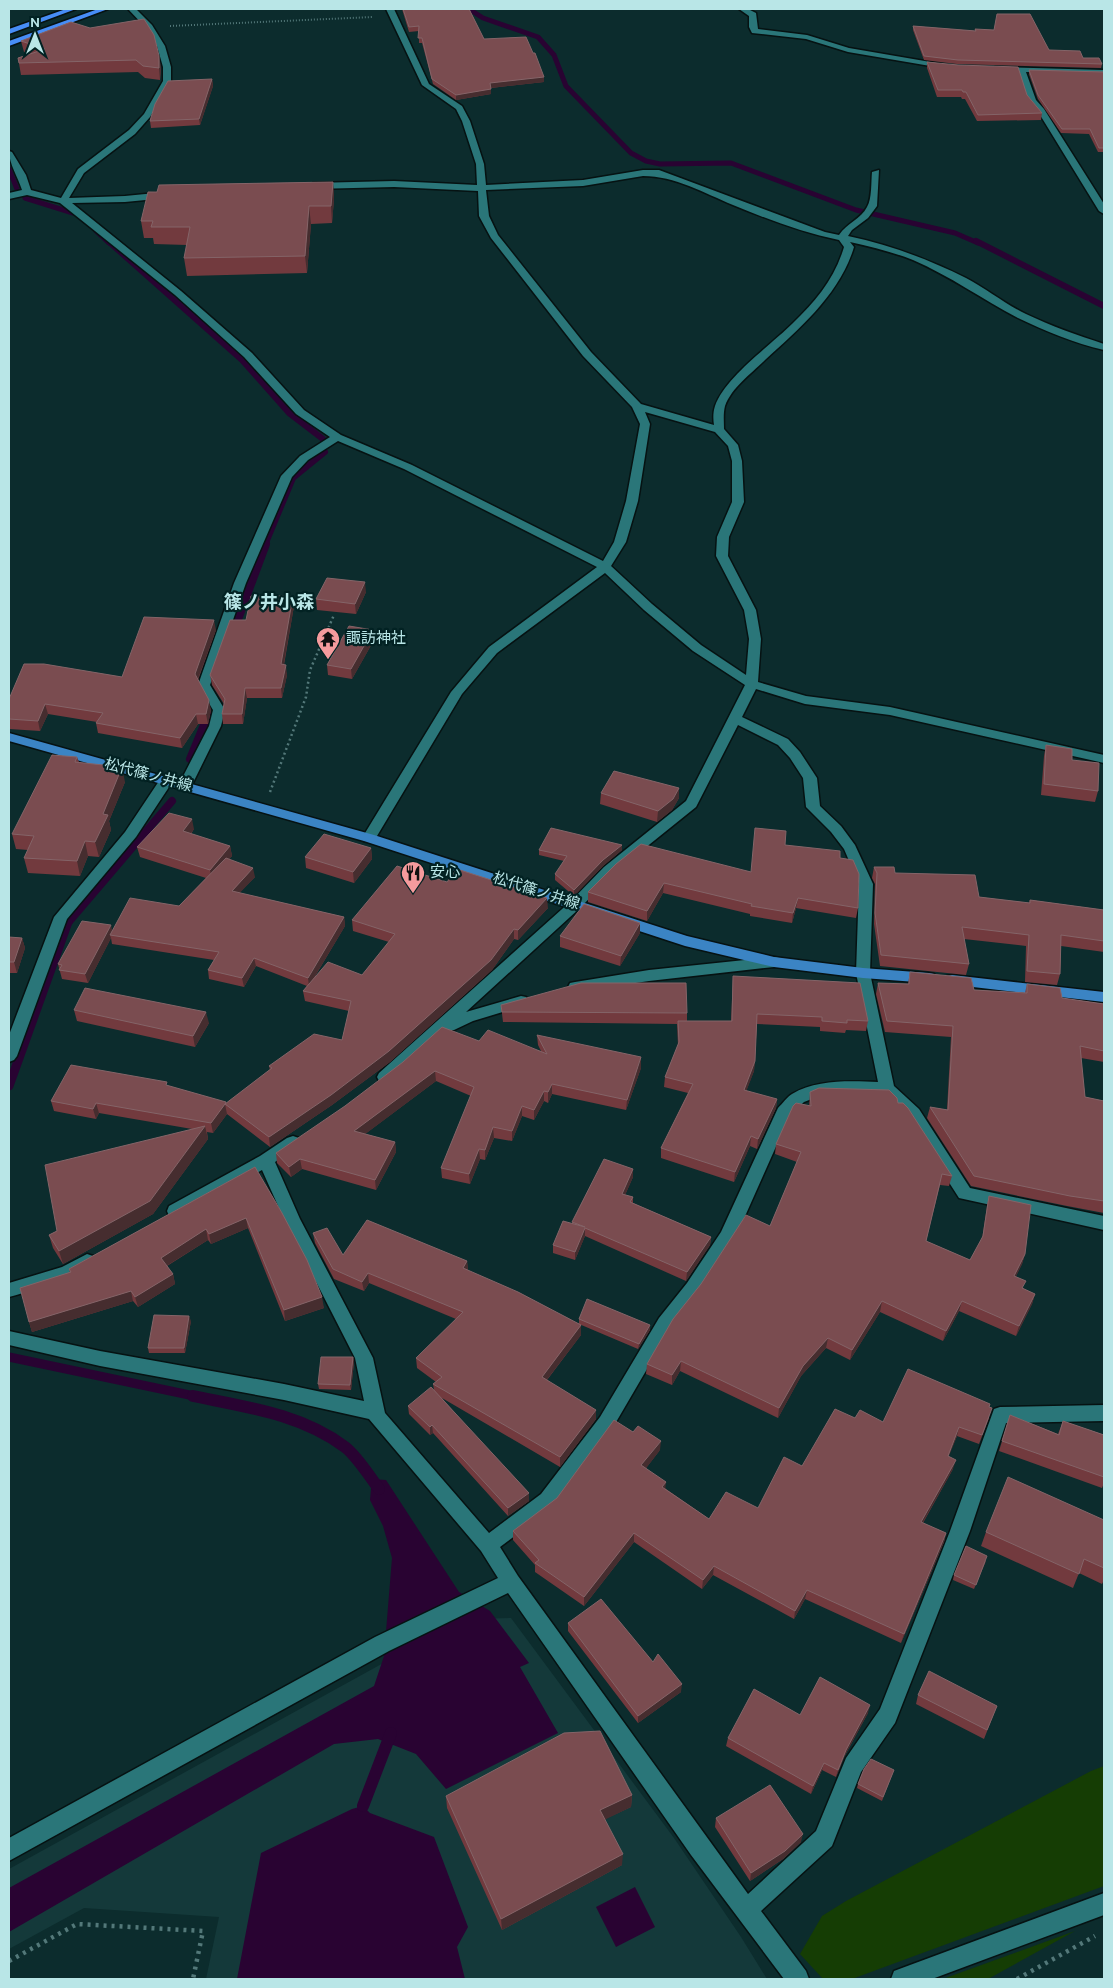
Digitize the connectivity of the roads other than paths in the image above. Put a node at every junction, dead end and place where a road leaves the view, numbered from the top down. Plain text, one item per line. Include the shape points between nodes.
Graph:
1 (72, 9) edge
2 (104, 9) edge
3 (132, 9) edge
4 (743, 9) edge
5 (391, 13) edge
6 (9, 32) edge
7 (9, 44) edge
8 (957, 68) edge
9 (985, 68) edge
10 (1021, 69) junction
11 (1104, 72) edge
12 (9, 154) edge
13 (876, 172) dead end
14 (299, 186) edge
15 (482, 188) junction
16 (27, 192) junction
17 (174, 194) edge
18 (9, 196) edge
19 (63, 201) junction
20 (1104, 212) edge
21 (842, 238) junction
22 (1104, 346) edge
23 (637, 406) junction
24 (719, 430) junction
25 (337, 437) junction
26 (605, 567) junction
27 (752, 684) junction
28 (734, 718) junction
29 (9, 737) edge
30 (1104, 759) edge
31 (166, 781) junction
32 (185, 786) junction
33 (369, 838) junction
34 (576, 904) junction
35 (774, 962) junction
36 (863, 973) junction
37 (557, 991) edge
38 (539, 996) edge
39 (1104, 997) edge
40 (433, 1034) junction
41 (9, 1056) edge
42 (376, 1084) edge
43 (887, 1088) junction
44 (307, 1132) edge
45 (266, 1160) junction
46 (162, 1218) edge
47 (1104, 1223) edge
48 (102, 1252) edge
49 (9, 1290) edge
50 (9, 1338) edge
51 (375, 1412) junction
52 (1104, 1413) edge
53 (488, 1545) junction
54 (511, 1582) junction
55 (9, 1850) edge
56 (1104, 1904) edge
57 (746, 1910) junction
58 (794, 1975) edge
59 (902, 1979) edge

1 - 6 highway
2 - 7 highway
3 - 19 street via 161,46 167,81 147,115 132,132 81,171
4 - 8 street via 753,15 755,31 807,37 848,50
5 - 15 street via 426,85 459,108 466,121 480,164
9 - 10 street
10 - 11 street
10 - 20 street via 1032,101
12 - 16 street via 22,175
13 - 21 street via 873,206 848,228
14 - 15 street via 394,184
15 - 21 street via 584,183 643,172 659,173 738,204
15 - 23 street via 484,216 494,236 587,354
16 - 18 street
16 - 19 street
17 - 19 street
19 - 25 street via 178,293 248,355 300,412
21 - 22 street via 916,258 964,281 1020,315 1057,332
21 - 24 street via 849,247 847,258 828,290 732,385 720,408
23 - 24 street
23 - 26 street via 645,424 632,502 620,542
24 - 27 street via 733,445 737,460 738,502 723,537 722,556 750,610 755,639
25 - 26 street via 408,467
25 - 32 street via 304,458 287,476 262,532 204,685 219,710 215,726
26 - 27 street via 697,648
26 - 33 street via 493,650 457,692
27 - 28 street
27 - 30 street via 805,700 890,711
28 - 34 street via 691,804 609,870
28 - 36 street via 784,742 810,778 813,807 850,848 866,884
29 - 31 main road, 松代篠ノ井線
31 - 32 main road, 松代篠ノ井線
31 - 41 street via 131,834 61,918
32 - 33 main road, 松代篠ノ井線
33 - 34 main road, 松代篠ノ井線
34 - 35 main road, 松代篠ノ井線 via 685,941
34 - 40 street
35 - 36 main road, 松代篠ノ井線
35 - 37 street via 610,980
36 - 39 main road, 松代篠ノ井線
36 - 43 street
38 - 40 street via 468,1017
40 - 42 street
43 - 47 street via 913,1113 965,1193
43 - 53 street via 849,1086 819,1092 798,1098 784,1112 728,1236 665,1323 606,1423 548,1500
44 - 45 street
45 - 46 street
45 - 51 street via 292,1219 364,1358
48 - 49 street via 67,1272
50 - 51 street via 66,1353 317,1397
51 - 53 street
52 - 57 street via 1000,1415 960,1531 888,1716 853,1765 824,1838
53 - 54 street
54 - 55 street via 382,1644
54 - 57 street
56 - 59 street
57 - 58 street

